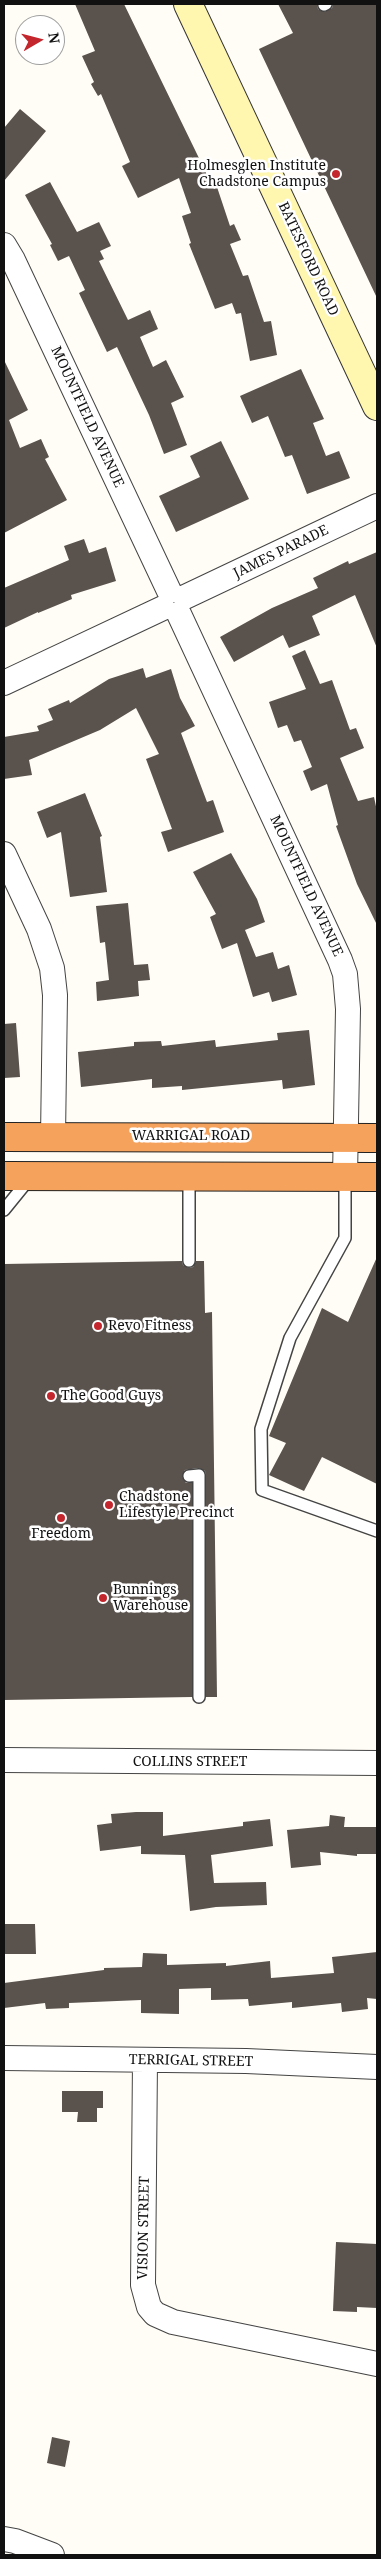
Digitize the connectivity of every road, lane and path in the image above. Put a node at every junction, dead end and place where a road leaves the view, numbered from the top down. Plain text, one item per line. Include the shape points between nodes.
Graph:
1 (188, 4) edge
2 (4, 245) edge
3 (377, 406) edge
4 (377, 506) edge
5 (174, 603) junction
6 (4, 683) edge
7 (4, 854) edge
8 (4, 1136) edge
9 (346, 1136) junction
10 (53, 1138) junction
11 (377, 1138) edge
12 (4, 1176) edge
13 (31, 1176) junction
14 (189, 1176) junction
15 (345, 1177) junction
16 (377, 1177) edge
17 (4, 1210) edge
18 (189, 1261) dead end
19 (189, 1476) dead end
20 (377, 1531) edge
21 (199, 1697) dead end
22 (4, 1760) edge
23 (377, 1763) edge
24 (4, 2058) edge
25 (145, 2060) junction
26 (377, 2067) edge
27 (377, 2364) edge
28 (4, 2539) edge
29 (52, 2555) edge

1 - 3 main road, BATESFORD ROAD
2 - 5 street, MOUNTFIELD AVENUE
4 - 5 street, JAMES PARADE
5 - 6 street, JAMES PARADE
5 - 9 street, MOUNTFIELD AVENUE via 340,960 348,1009
7 - 10 street via 39,929 52,968 55,995
8 - 10 highway, WARRIGAL ROAD
9 - 10 highway, WARRIGAL ROAD
9 - 11 highway, WARRIGAL ROAD
9 - 15 street, MOUNTFIELD AVENUE
12 - 13 highway
13 - 14 highway
13 - 17 lane
14 - 15 highway
14 - 18 lane
15 - 16 highway
15 - 20 lane via 345,1238 290,1338 261,1429 262,1490
19 - 21 lane via 199,1476
22 - 23 street, COLLINS STREET
24 - 25 street, TERRIGAL STREET
25 - 26 street, TERRIGAL STREET
25 - 27 street, VISION STREET via 143,2285 149,2307 155,2314 173,2322
28 - 29 street

